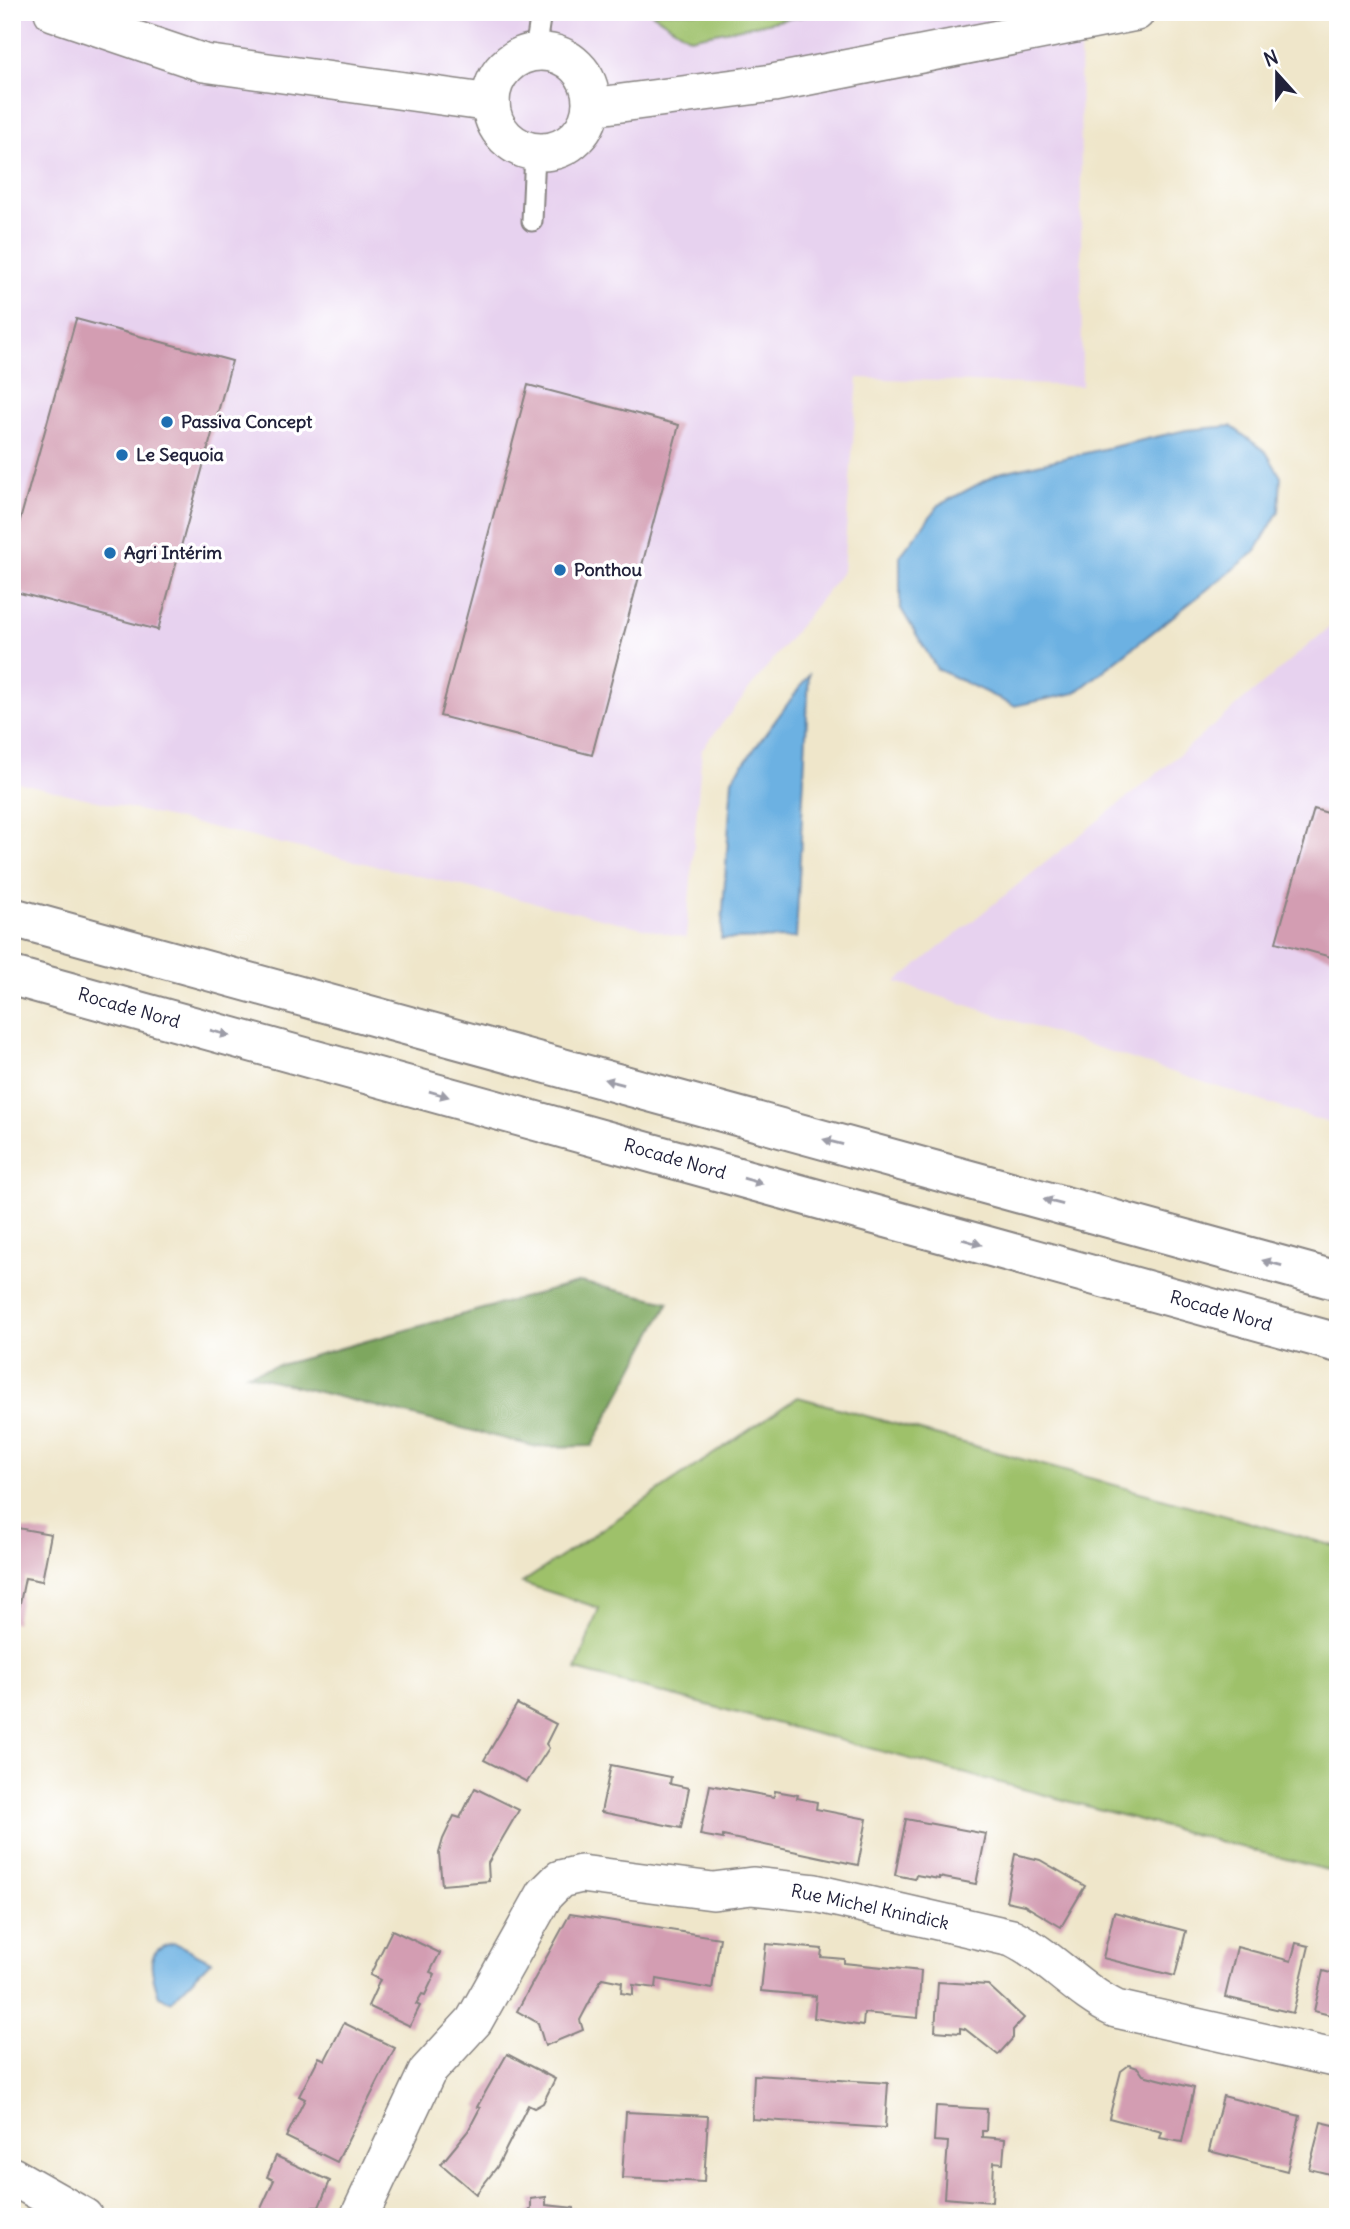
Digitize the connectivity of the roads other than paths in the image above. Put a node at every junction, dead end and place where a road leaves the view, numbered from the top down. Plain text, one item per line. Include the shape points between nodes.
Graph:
1 (53, 12) edge
2 (541, 12) edge
3 (1136, 12) edge
4 (535, 52) junction
5 (491, 103) junction
6 (591, 107) junction
7 (535, 152) junction
8 (532, 221) dead end
9 (12, 916) edge
10 (12, 976) edge
11 (1338, 1281) edge
12 (1338, 1343) edge
13 (1338, 2059) edge
14 (12, 2176) edge
15 (85, 2217) edge
16 (359, 2217) edge

1 - 5 street via 204,63
2 - 4 lane
3 - 6 street via 773,83
4 - 5 street via 508,64 493,88
4 - 6 street via 564,57 576,67 585,78
5 - 7 street via 493,117 509,140
6 - 7 street via 578,136 565,146
7 - 8 lane
11 -> 9 main road
10 -> 12 main road, Rocade Nord
13 - 16 street, Rue Michel Knindick via 1116,2009 1091,1997 1031,1947 1012,1938 814,1892 752,1886 713,1891 581,1874 560,1879 545,1894 474,2021 427,2072
14 - 15 street

